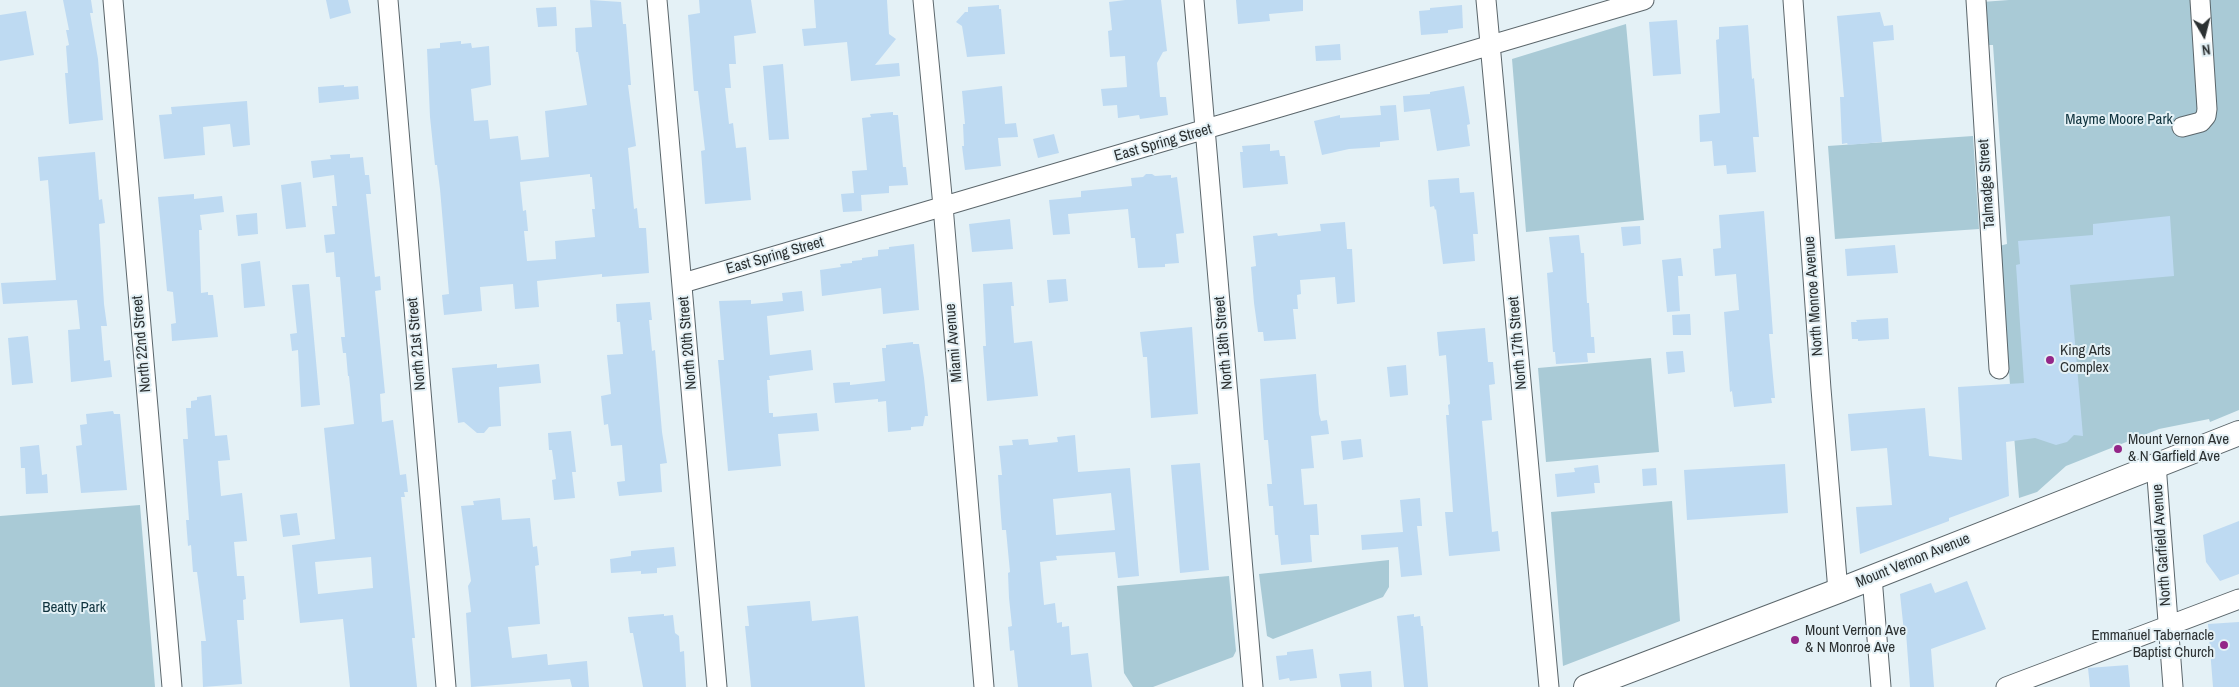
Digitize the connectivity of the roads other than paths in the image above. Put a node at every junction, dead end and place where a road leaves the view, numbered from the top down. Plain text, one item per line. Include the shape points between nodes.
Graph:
1 (113, 0) edge
2 (388, 0) edge
3 (657, 0) edge
4 (922, 0) edge
5 (1194, 0) edge
6 (1486, 0) edge
7 (1644, 0) edge
8 (1793, 0) edge
9 (1976, 0) edge
10 (2200, 0) edge
11 (1491, 45) junction
12 (2182, 127) dead end
13 (1206, 130) junction
14 (943, 206) junction
15 (682, 283) junction
16 (1999, 369) dead end
17 (2239, 433) edge
18 (2156, 464) junction
19 (1872, 577) junction
20 (1838, 591) junction
21 (2239, 599) edge
22 (2168, 626) junction
23 (172, 687) edge
24 (446, 687) edge
25 (717, 687) edge
26 (984, 687) edge
27 (1253, 687) edge
28 (1549, 687) edge
29 (1586, 687) edge
30 (1881, 687) edge
31 (2006, 687) edge
32 (2173, 687) edge

1 - 23 street, North 22nd Street
2 - 24 street, North 21st Street
3 - 15 street, North 20th Street
4 - 14 street, Miami Avenue
5 - 13 street, North 18th Street
6 - 11 street, North 17th Street
7 - 11 street, East Spring Street
8 - 20 street, North Monroe Avenue via 1820,389
9 - 16 street, Talmadge Street
10 - 12 street via 2207,109 2201,122
11 - 13 street, East Spring Street
11 - 28 street, North 17th Street
13 - 14 street, East Spring Street
13 - 27 street, North 18th Street
14 - 15 street, East Spring Street
14 - 26 street, Miami Avenue
15 - 25 street, North 20th Street
17 - 18 street, Mount Vernon Avenue
18 - 19 street, Mount Vernon Avenue
18 - 22 street, North Garfield Avenue
19 - 20 street, Mount Vernon Avenue
19 - 30 street
20 - 29 street, Mount Vernon Avenue
21 - 22 street
22 - 31 street
22 - 32 street, North Garfield Avenue

